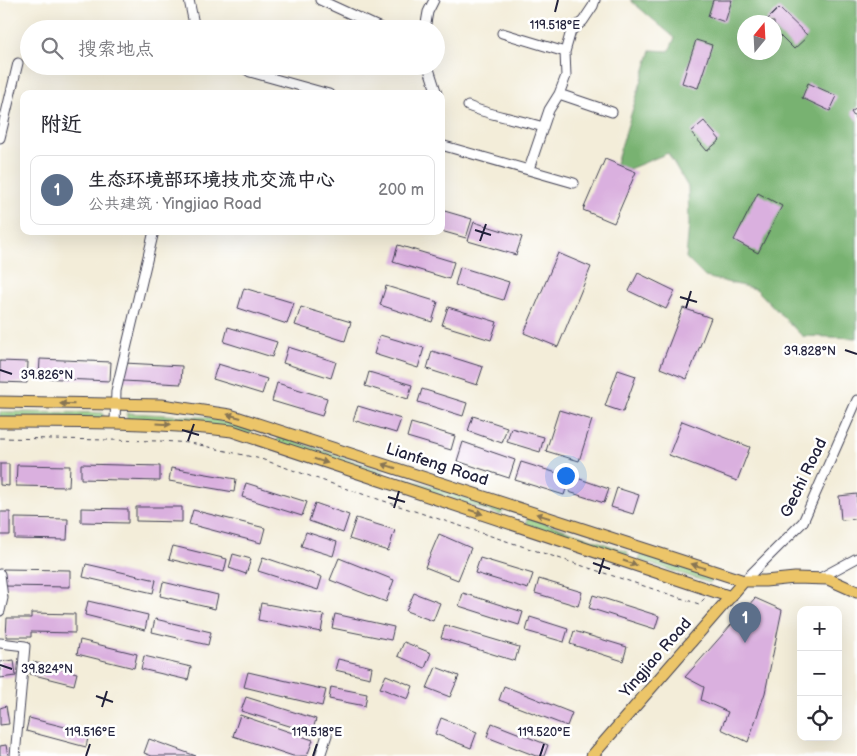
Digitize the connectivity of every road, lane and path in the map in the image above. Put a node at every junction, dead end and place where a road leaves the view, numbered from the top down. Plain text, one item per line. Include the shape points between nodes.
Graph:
1 (189, 0) edge
2 (320, 0) edge
3 (434, 0) edge
4 (595, 0) edge
5 (193, 20) edge
6 (363, 20) edge
7 (427, 20) edge
8 (502, 33) dead end
9 (565, 52) junction
10 (18, 62) dead end
11 (261, 75) edge
12 (431, 75) edge
13 (315, 90) edge
14 (436, 90) edge
15 (559, 94) junction
16 (468, 106) dead end
17 (612, 112) dead end
18 (543, 126) junction
19 (0, 138) edge
20 (445, 146) edge
21 (529, 169) junction
22 (574, 183) dead end
23 (153, 235) edge
24 (857, 400) edge
25 (0, 402) edge
26 (116, 405) junction
27 (0, 422) edge
28 (115, 422) junction
29 (0, 438) edge
30 (857, 558) edge
31 (0, 574) edge
32 (820, 578) junction
33 (744, 582) junction
34 (712, 591) junction
35 (857, 592) edge
36 (730, 597) junction
37 (0, 612) edge
38 (0, 643) edge
39 (327, 736) dead end
40 (15, 756) edge
41 (320, 756) edge
42 (592, 756) edge

1 - 5 street
2 - 6 street
3 - 7 street
4 - 9 street via 583,21 571,31
8 - 9 street
9 - 15 street via 566,76
10 - 19 street
11 - 13 street
12 - 14 street
15 - 17 street
15 - 18 street
16 - 18 street via 486,114
18 - 21 street
20 - 21 street
21 - 22 street
23 - 26 street via 116,391
24 - 33 street, Gechi Road via 802,522
26 -> 25 main road, Lianfeng Road
26 - 28 street
33 -> 26 main road, Lianfeng Road via 230,414 162,405
27 - 28 main road, Lianfeng Road
28 -> 34 main road, Lianfeng Road via 232,431
29 - 34 path via 191,443 261,459 699,604
30 - 32 street
31 - 37 street via 3,598
32 - 33 main road
32 - 35 main road
33 - 36 main road, Yingjiao Road
34 - 36 main road, Lianfeng Road
36 - 42 main road, Yingjiao Road
38 - 40 street via 26,646
39 - 41 street

